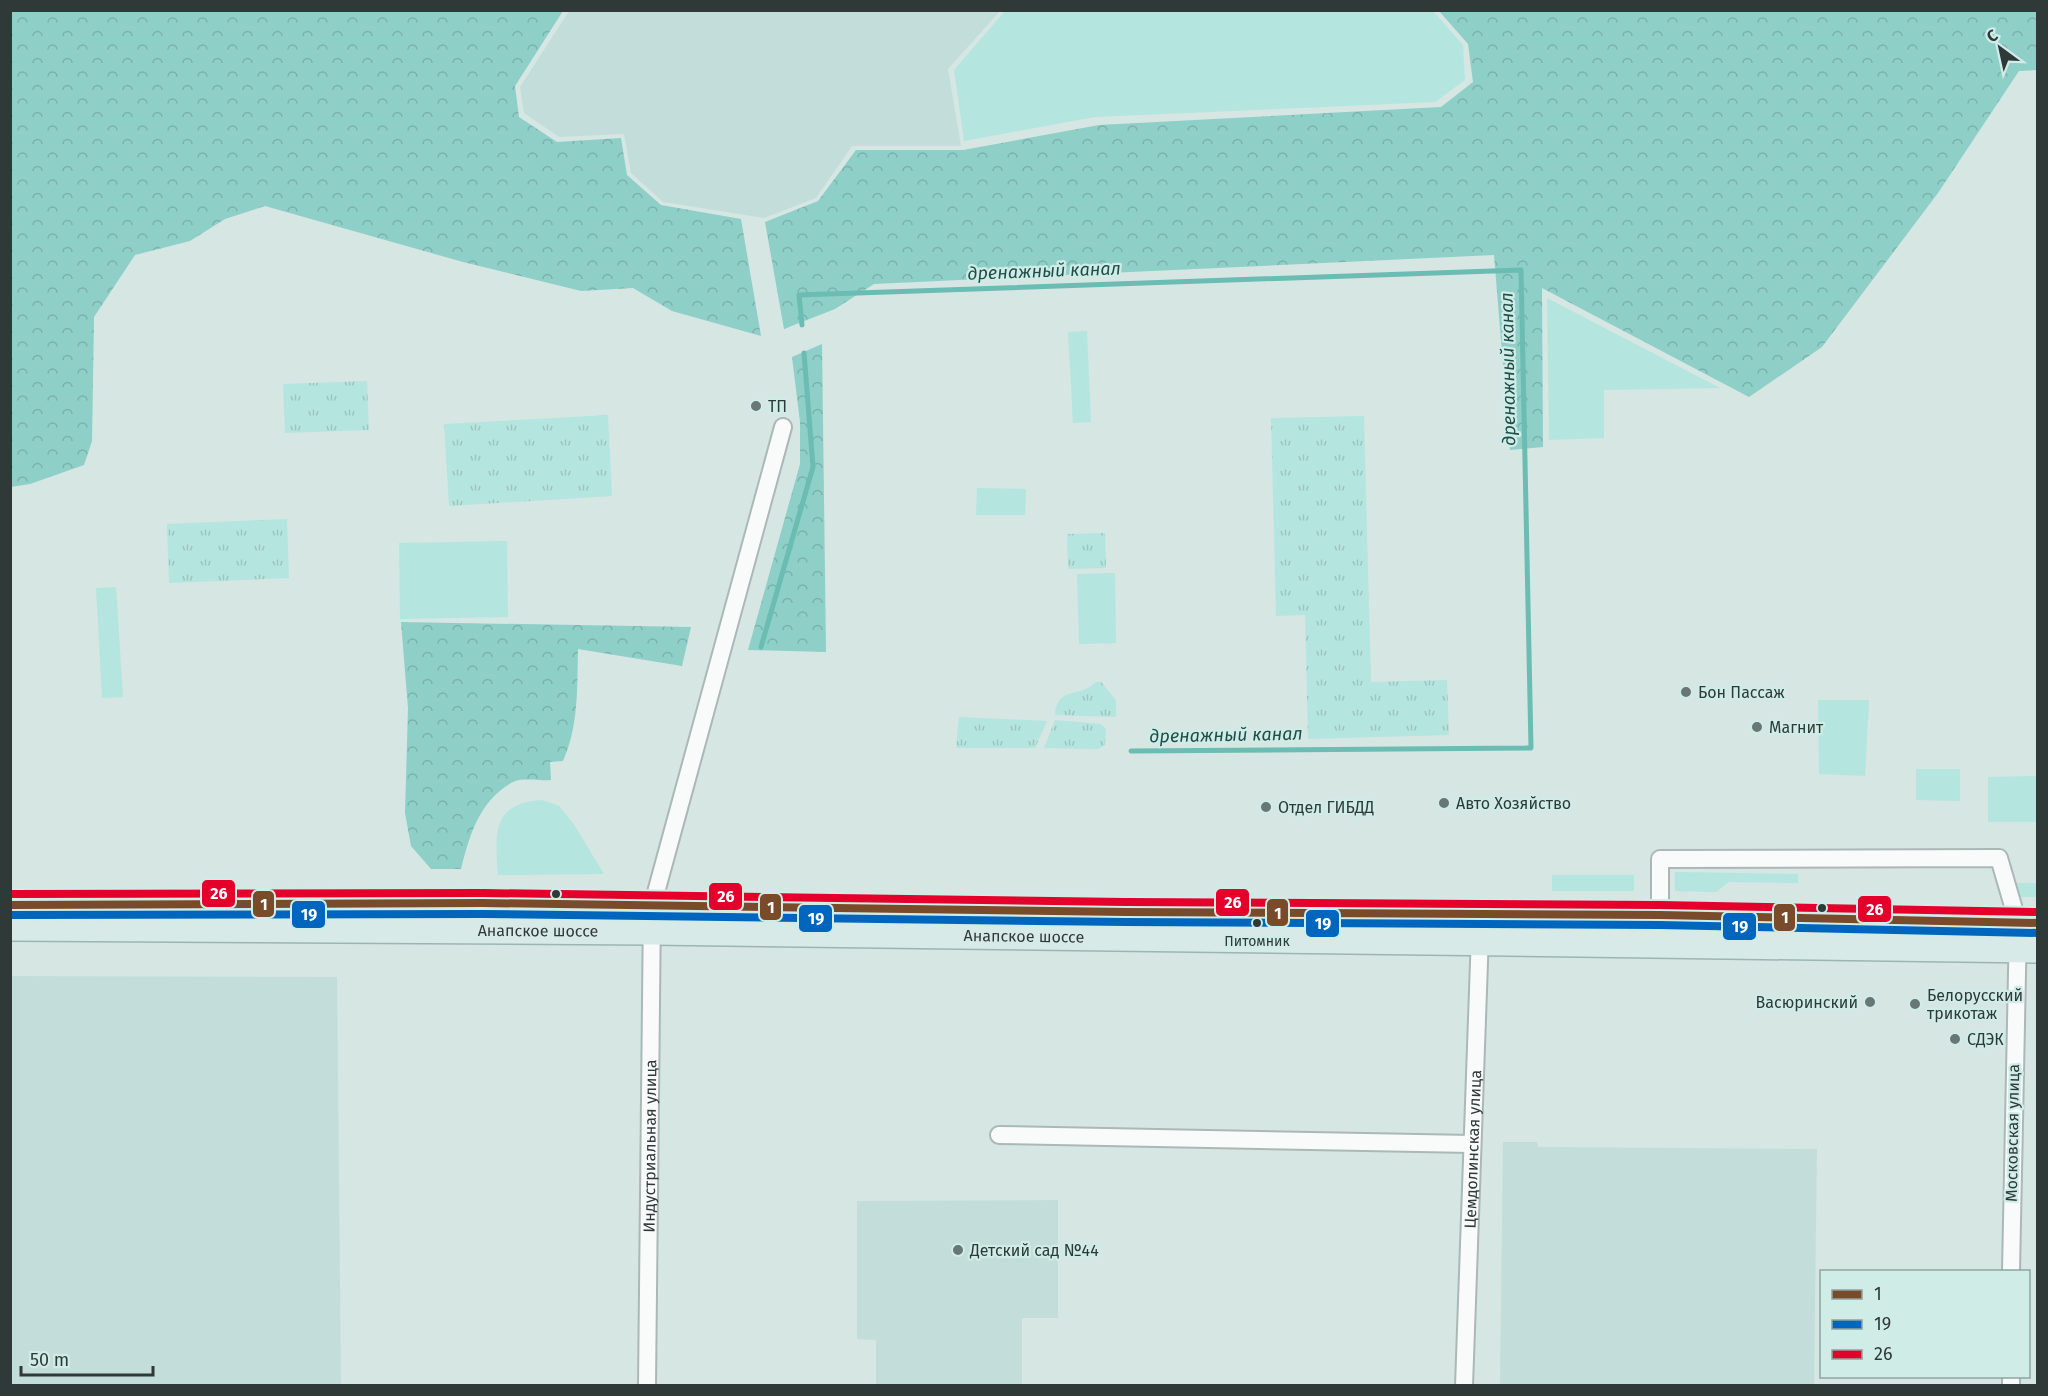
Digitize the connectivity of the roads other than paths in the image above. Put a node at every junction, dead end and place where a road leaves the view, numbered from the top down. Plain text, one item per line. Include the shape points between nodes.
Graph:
1 (783, 427) dead end
2 (10, 904) edge
3 (1481, 914) junction
4 (1660, 915) junction
5 (652, 919) junction
6 (10, 927) edge
7 (2028, 936) edge
8 (1480, 943) junction
9 (999, 1135) dead end
10 (1472, 1144) junction
11 (2011, 1270) edge
12 (647, 1386) edge
13 (1464, 1386) edge

1 - 5 street, Индустриальная улица
2 - 5 highway, Анапское шоссе via 483,903
3 - 4 highway, Анапское шоссе
3 - 5 highway, Анапское шоссе
3 - 8 street, Цемдолинская улица
4 - 7 highway, Анапское шоссе
4 - 7 street, Московская улица via 1660,860 1999,858
5 - 6 highway, Анапское шоссе
5 - 8 highway, Анапское шоссе
5 - 12 street, Индустриальная улица
7 - 8 highway, Анапское шоссе via 1735,943
7 - 11 street, Московская улица
8 - 10 street, Цемдолинская улица
9 - 10 street
10 - 13 street, Цемдолинская улица

